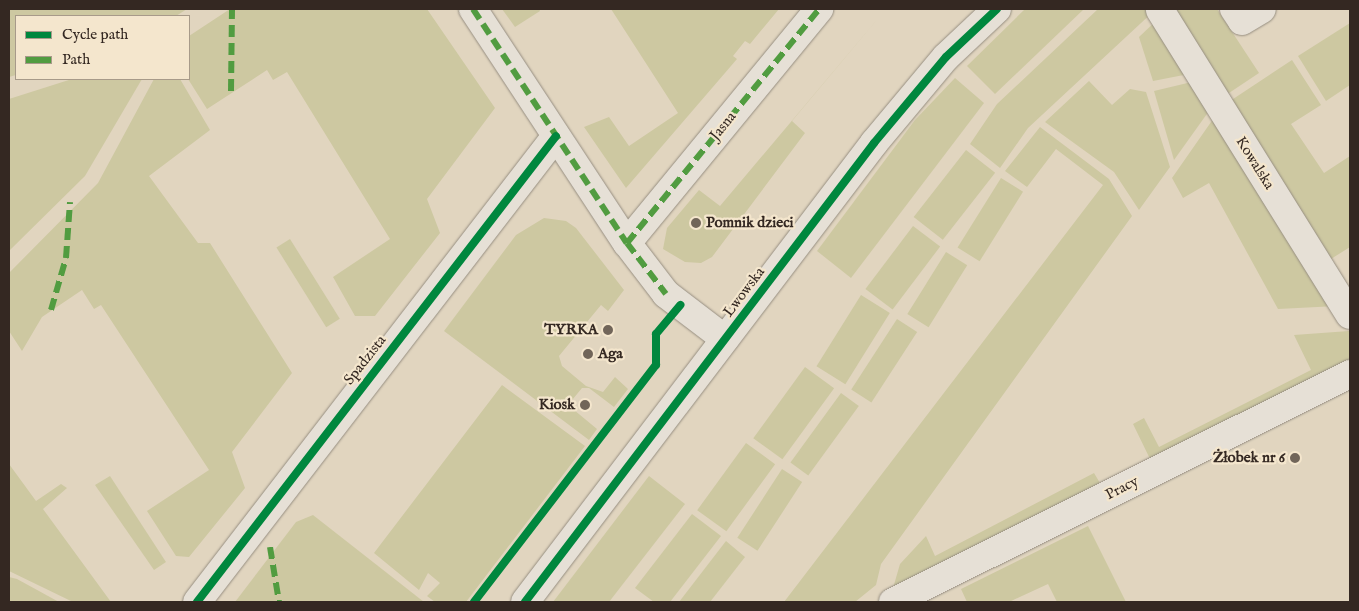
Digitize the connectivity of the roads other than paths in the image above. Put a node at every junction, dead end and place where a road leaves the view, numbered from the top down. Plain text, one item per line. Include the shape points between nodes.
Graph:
1 (473, 9) edge
2 (819, 9) edge
3 (997, 9) edge
4 (1234, 9) edge
5 (1262, 9) edge
6 (1160, 10) dead end
7 (556, 136) junction
8 (627, 243) junction
9 (1350, 316) edge
10 (725, 339) junction
11 (1350, 374) edge
12 (197, 602) edge
13 (525, 602) edge
14 (893, 602) edge

1 - 7 street
2 - 8 street, Jasna
3 - 10 street, Lwowska via 946,57 874,143
4 - 5 street via 1242,21
6 - 9 street, Kowalska
7 - 8 street
7 - 12 street, Spadzista
8 - 10 street via 666,294
10 - 13 street, Lwowska
11 - 14 street, Pracy

